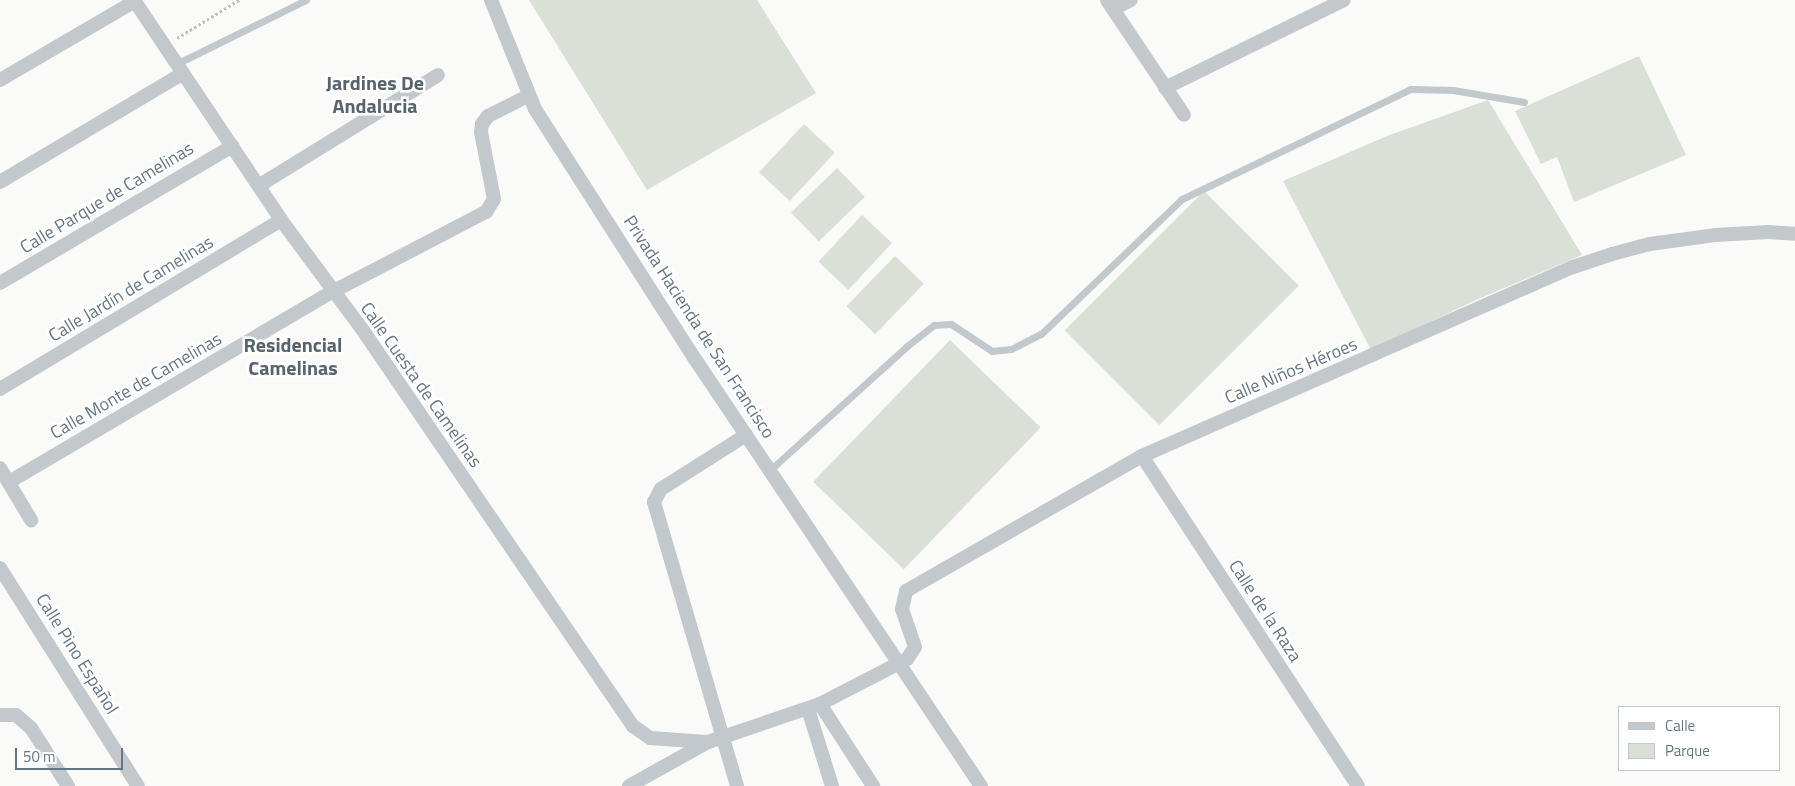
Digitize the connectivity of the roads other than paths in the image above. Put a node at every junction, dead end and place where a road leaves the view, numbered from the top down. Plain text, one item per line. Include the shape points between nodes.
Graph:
1 (135, 0) edge
2 (306, 0) edge
3 (490, 0) edge
4 (1131, 0) edge
5 (1344, 0) edge
6 (1110, 4) edge
7 (179, 69) junction
8 (438, 75) dead end
9 (0, 80) edge
10 (1165, 88) junction
11 (528, 96) junction
12 (1524, 102) dead end
13 (1184, 115) dead end
14 (233, 146) junction
15 (0, 182) edge
16 (260, 185) junction
17 (281, 220) junction
18 (1795, 234) edge
19 (0, 283) edge
20 (332, 292) junction
21 (0, 389) edge
22 (746, 435) junction
23 (1142, 456) junction
24 (0, 468) edge
25 (770, 470) junction
26 (9, 482) junction
27 (31, 520) dead end
28 (0, 568) edge
29 (899, 663) junction
30 (814, 707) junction
31 (0, 715) edge
32 (715, 740) junction
33 (68, 786) edge
34 (138, 786) edge
35 (629, 786) edge
36 (737, 786) edge
37 (832, 786) edge
38 (873, 786) edge
39 (981, 786) edge
40 (1358, 786) edge

1 - 7 street, Calle Cuesta de Camelinas
1 - 9 street
2 - 7 lane
3 - 11 street, Privada Hacienda de San Francisco
4 - 6 street
5 - 10 street
6 - 10 street
7 - 14 street, Calle Cuesta de Camelinas
7 - 15 street
8 - 16 street
10 - 13 street
11 - 20 street, Calle Monte de Camelinas via 488,116 482,124 480,132 494,199 490,208
11 - 22 street, Privada Hacienda de San Francisco
12 - 25 lane via 1453,90 1411,89 1182,199 1041,334 1011,349 992,350 951,324 934,325
14 - 16 street, Calle Cuesta de Camelinas
14 - 19 street, Calle Parque de Camelinas
16 - 17 street, Calle Cuesta de Camelinas
17 - 20 street, Calle Cuesta de Camelinas
17 - 21 street, Calle Jardín de Camelinas
18 - 23 street, Calle Niños Héroes via 1716,235 1650,244 1573,267
20 - 26 street, Calle Monte de Camelinas
20 - 32 street, Calle Cuesta de Camelinas via 362,328 633,726 650,738
22 - 25 street, Privada Hacienda de San Francisco
22 - 32 street via 661,489 654,502
23 - 29 street, Calle Niños Héroes via 906,591 902,608 915,647 914,654
23 - 40 street, Calle de la Raza
24 - 26 street
25 - 29 street, Privada Hacienda de San Francisco
26 - 27 street
28 - 34 street, Calle Pino Español
29 - 30 street
29 - 39 street, Privada Hacienda de San Francisco
30 - 32 street
30 - 37 street
30 - 38 street
31 - 33 street via 16,716 32,728
32 - 35 street
32 - 36 street

